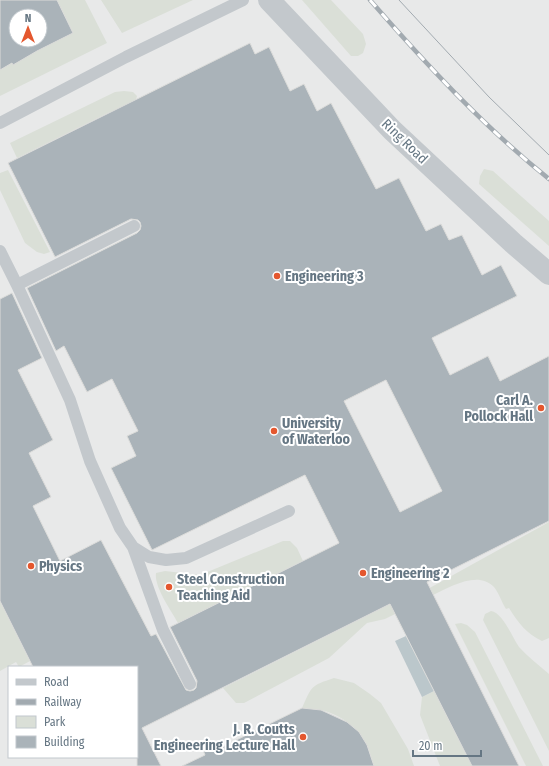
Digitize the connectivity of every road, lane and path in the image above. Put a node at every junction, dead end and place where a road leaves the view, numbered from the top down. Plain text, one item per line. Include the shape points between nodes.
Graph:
1 (243, 0) edge
2 (269, 0) edge
3 (0, 123) edge
4 (134, 226) dead end
5 (0, 251) edge
6 (549, 274) edge
7 (17, 285) junction
8 (289, 510) dead end
9 (133, 546) junction
10 (190, 684) dead end

1 - 3 lane
2 - 6 street, Ring Road via 392,130
4 - 7 lane
5 - 7 lane
7 - 9 lane via 70,400 93,467 120,528
8 - 9 lane via 186,558 157,559 149,557
9 - 10 lane via 163,630

